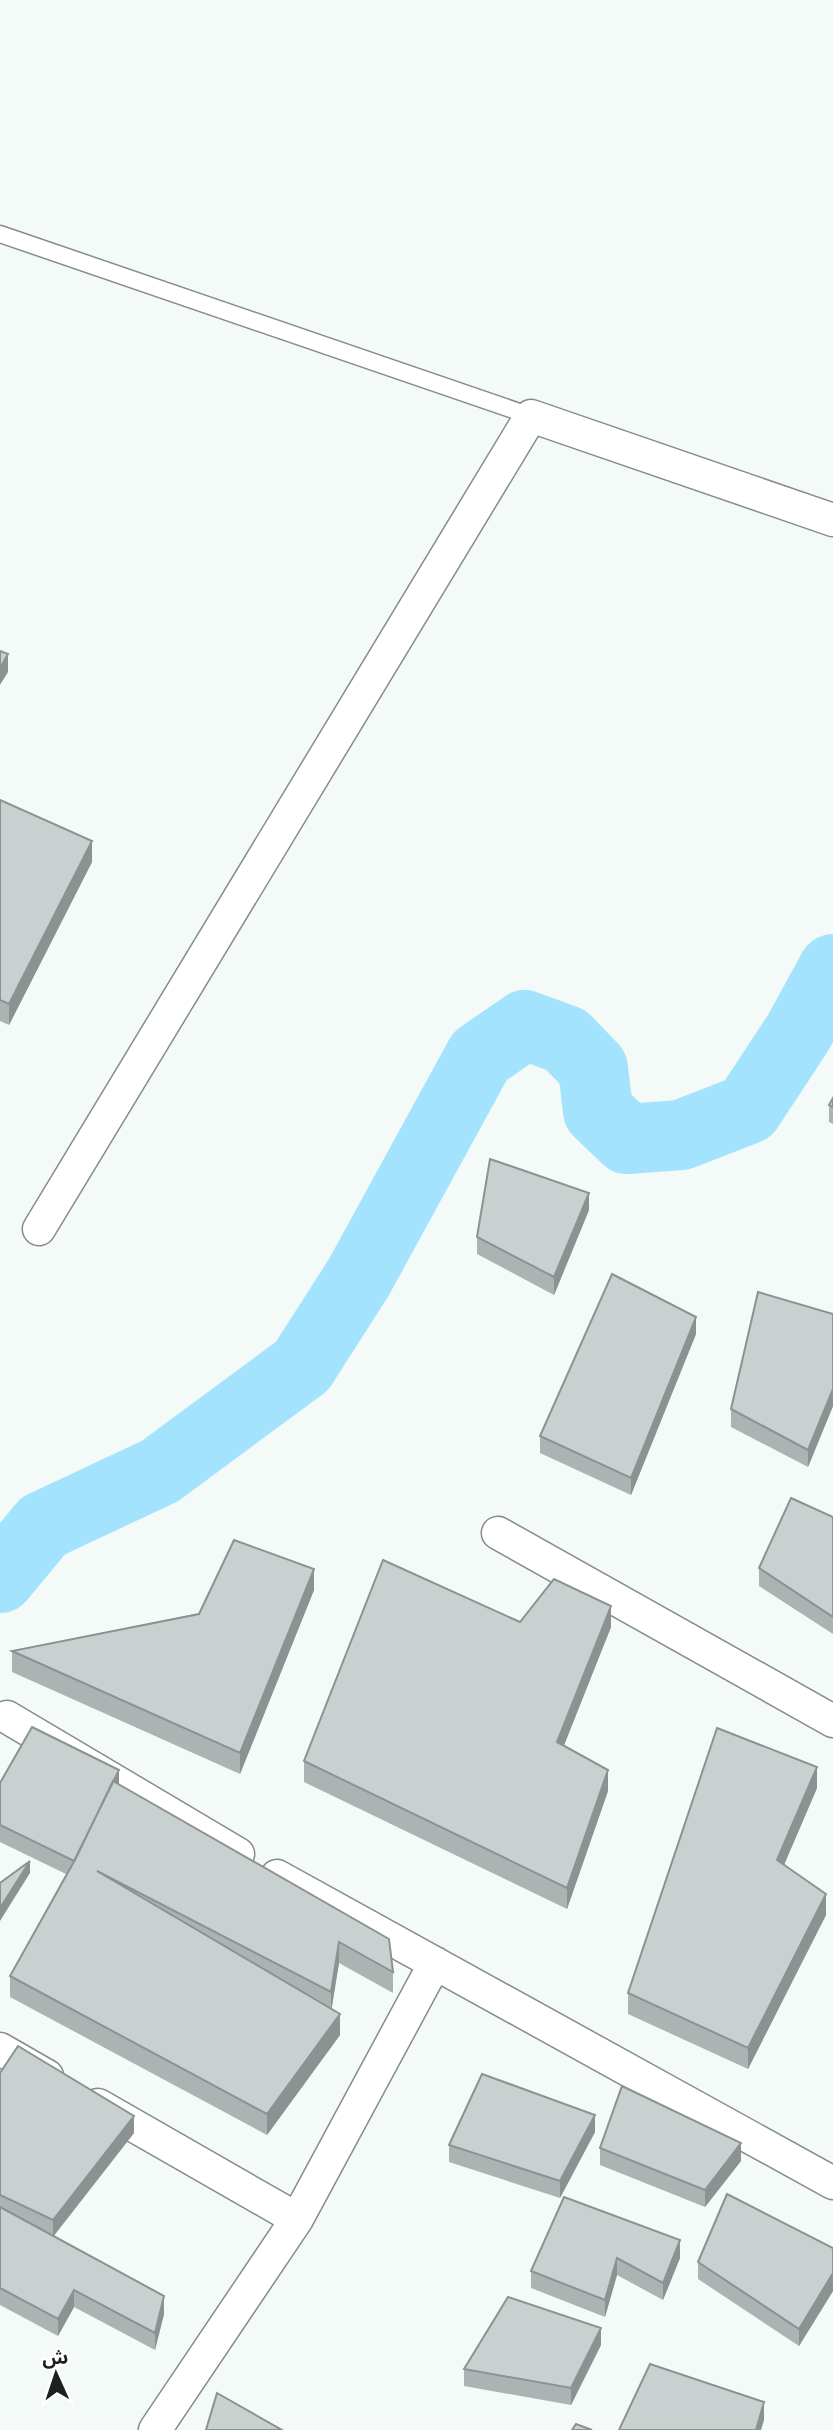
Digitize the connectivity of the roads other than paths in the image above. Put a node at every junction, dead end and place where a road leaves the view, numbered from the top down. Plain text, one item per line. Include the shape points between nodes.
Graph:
1 (0, 234) edge
2 (531, 416) junction
3 (833, 520) edge
4 (39, 1228) dead end
5 (498, 1533) dead end
6 (7, 1717) dead end
7 (833, 1721) edge
8 (435, 1963) junction
9 (0, 2049) edge
10 (833, 2183) edge
11 (297, 2219) junction
12 (155, 2430) edge

1 - 2 lane
2 - 3 street
2 - 4 street
5 - 7 street
6 - 8 street via 258,1866
8 - 10 street
8 - 11 street
9 - 11 street
11 - 12 street

